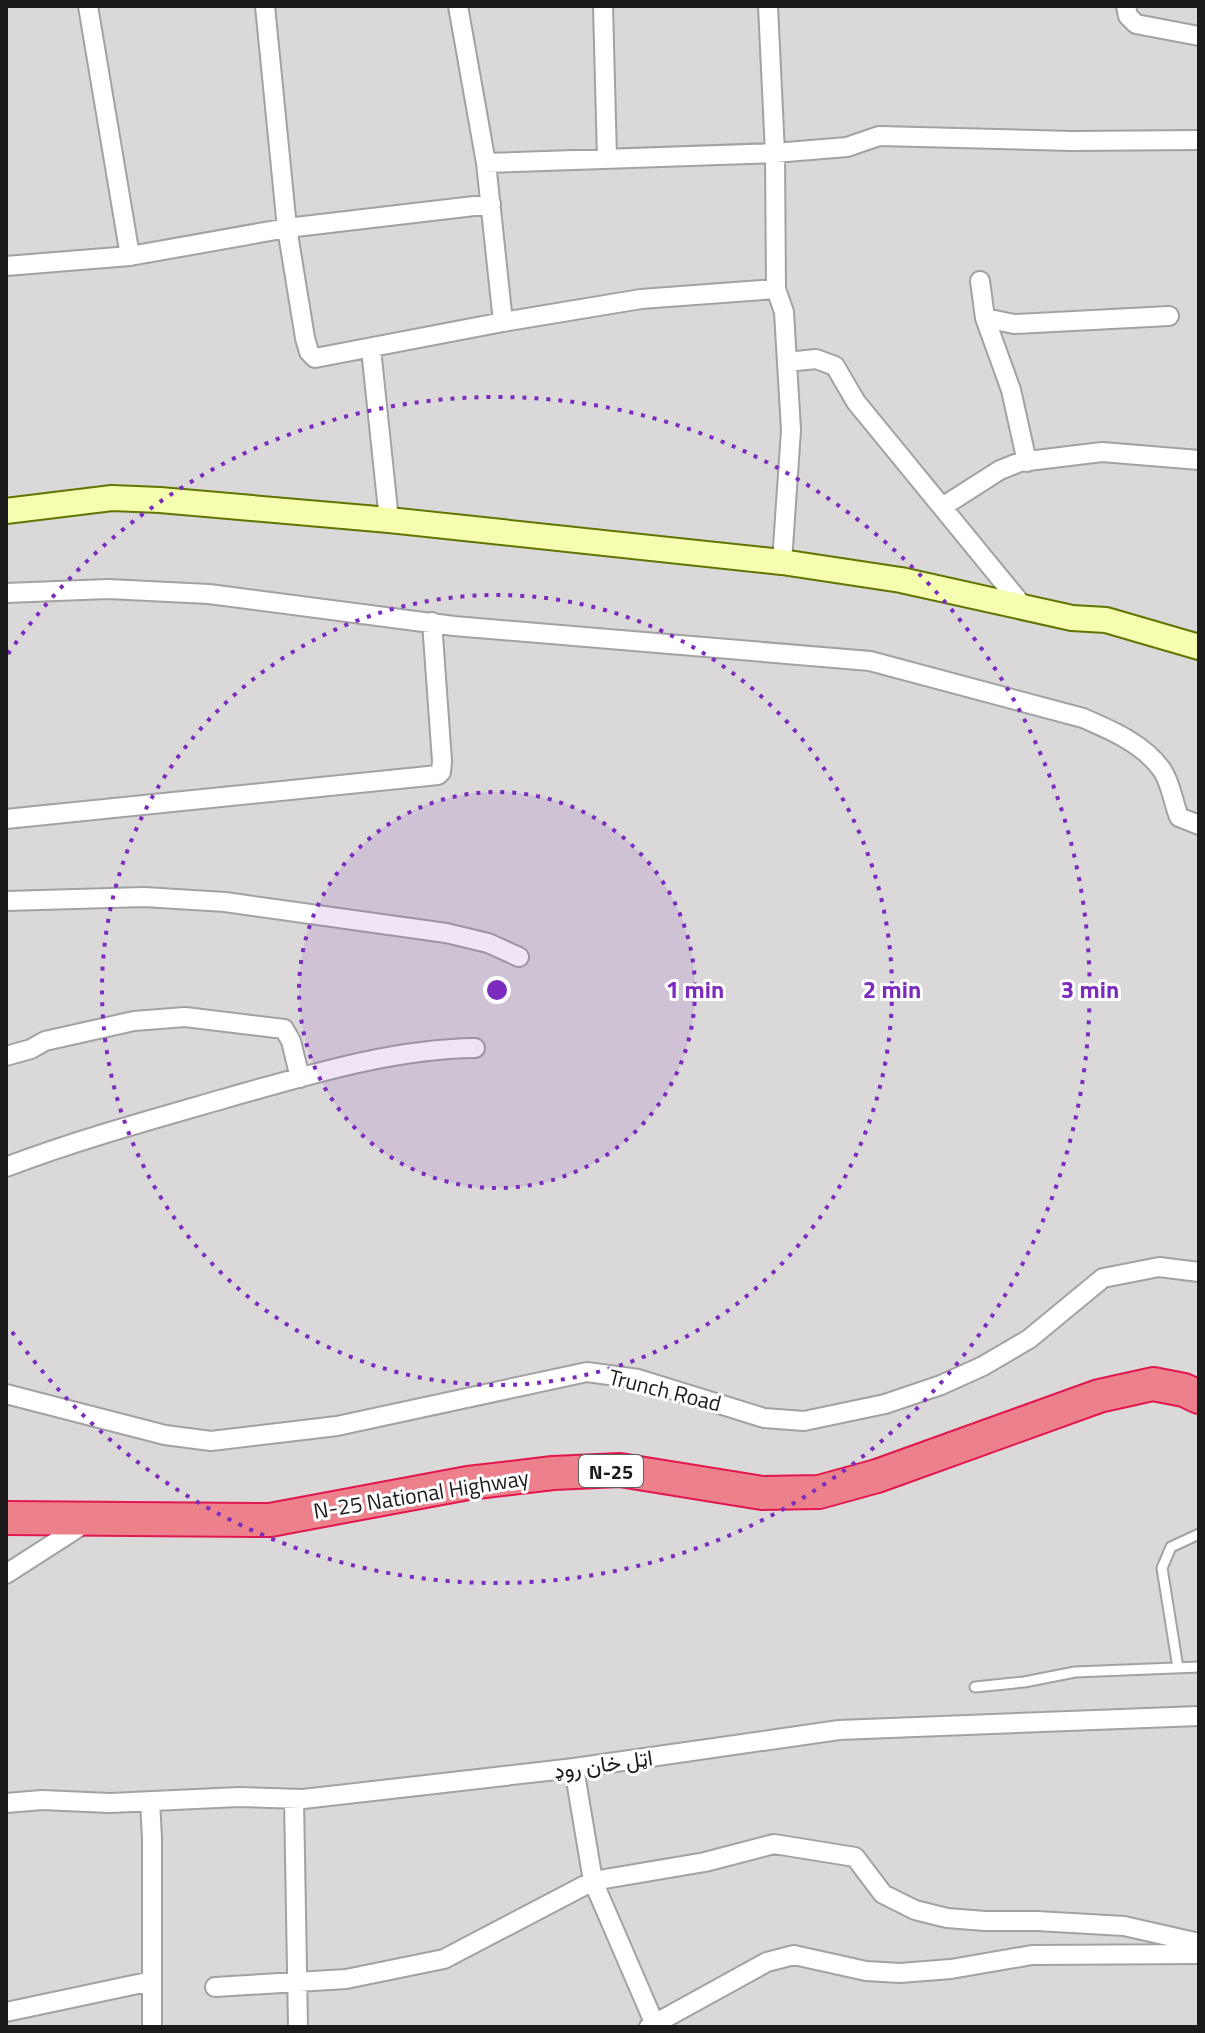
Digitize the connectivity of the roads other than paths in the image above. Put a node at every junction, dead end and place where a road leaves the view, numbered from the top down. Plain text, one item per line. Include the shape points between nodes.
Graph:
1 (88, 6) edge
2 (265, 6) edge
3 (458, 6) edge
4 (603, 6) edge
5 (768, 6) edge
6 (1126, 6) edge
7 (1199, 36) edge
8 (1199, 140) edge
9 (775, 153) junction
10 (607, 159) junction
11 (486, 163) junction
12 (491, 204) junction
13 (287, 228) junction
14 (130, 256) junction
15 (6, 266) edge
16 (980, 281) dead end
17 (776, 289) junction
18 (1169, 316) dead end
19 (985, 318) junction
20 (503, 322) junction
21 (371, 349) junction
22 (787, 362) junction
23 (1199, 460) edge
24 (1027, 462) junction
25 (942, 507) junction
26 (6, 511) edge
27 (389, 520) junction
28 (782, 562) junction
29 (6, 593) edge
30 (1023, 606) junction
31 (432, 622) junction
32 (1199, 647) edge
33 (6, 819) edge
34 (1199, 825) edge
35 (6, 901) edge
36 (519, 957) dead end
37 (475, 1048) dead end
38 (6, 1056) edge
39 (300, 1078) junction
40 (6, 1167) edge
41 (1199, 1272) edge
42 (6, 1394) edge
43 (1199, 1397) edge
44 (6, 1518) edge
45 (92, 1518) junction
46 (1199, 1534) edge
47 (6, 1574) edge
48 (1199, 1667) edge
49 (1178, 1668) junction
50 (975, 1687) dead end
51 (1199, 1716) edge
52 (574, 1768) junction
53 (294, 1799) junction
54 (150, 1801) junction
55 (6, 1803) edge
56 (593, 1881) junction
57 (1199, 1943) edge
58 (1199, 1954) edge
59 (152, 1981) junction
60 (298, 1982) junction
61 (215, 1987) dead end
62 (6, 2012) edge
63 (653, 2026) edge
64 (152, 2027) edge
65 (298, 2027) edge

1 - 14 street
2 - 13 street
3 - 11 street
4 - 10 street
5 - 9 street
6 - 7 street via 1136,24
8 - 9 street via 879,136 847,147
9 - 10 street
9 - 17 street
10 - 11 street
11 - 12 street
12 - 13 street
12 - 20 street
13 - 14 street
13 - 21 street via 309,352 315,358
14 - 15 street
16 - 19 street
17 - 20 street via 641,299
17 - 22 street via 784,312
18 - 19 street via 1014,324
19 - 24 street via 1011,390
20 - 21 street
21 - 27 street
22 - 25 street via 816,359 835,366 856,402
22 - 28 street via 791,430
23 - 24 street via 1114,452
24 - 25 street via 1000,470
25 - 30 street
26 - 27 street via 112,498
27 - 28 street
28 - 30 street
29 - 31 street via 167,591
30 - 32 street via 1106,620
31 - 33 street via 442,761 438,775
31 - 34 street via 870,661 907,670 1110,730 1161,769 1179,817
35 - 36 street via 144,897 225,902 446,933
37 - 39 street via 416,1052
38 - 39 street via 45,1041 134,1021 185,1017 284,1029
39 - 40 street
41 - 42 street, Trunch Road via 1159,1267 1103,1278 1029,1339 983,1366 885,1404 804,1421 764,1418 638,1379 587,1372 337,1426 211,1441 165,1435
43 - 45 highway, N-25 National Highway / N-25 via 1153,1384 1099,1396 819,1492 762,1493 620,1470 468,1483 270,1520
44 - 45 highway, N-25 National Highway / N-25
45 - 47 street
46 - 49 lane via 1171,1547 1162,1568
48 - 49 lane
49 - 50 lane via 1075,1672
51 - 52 street, اټل خان روډ via 839,1730
52 - 53 street, اټل خان روډ
52 - 56 street
53 - 54 street, اټل خان روډ
53 - 60 street
54 - 55 street, اټل خان روډ
54 - 59 street
56 - 57 street via 774,1844 855,1857 883,1894 947,1918 1124,1926
56 - 60 street via 444,1959 346,1979
56 - 63 street
58 - 63 street via 1032,1955 900,1973 794,1955 767,1962
59 - 62 street
59 - 64 street
60 - 61 street
60 - 65 street

